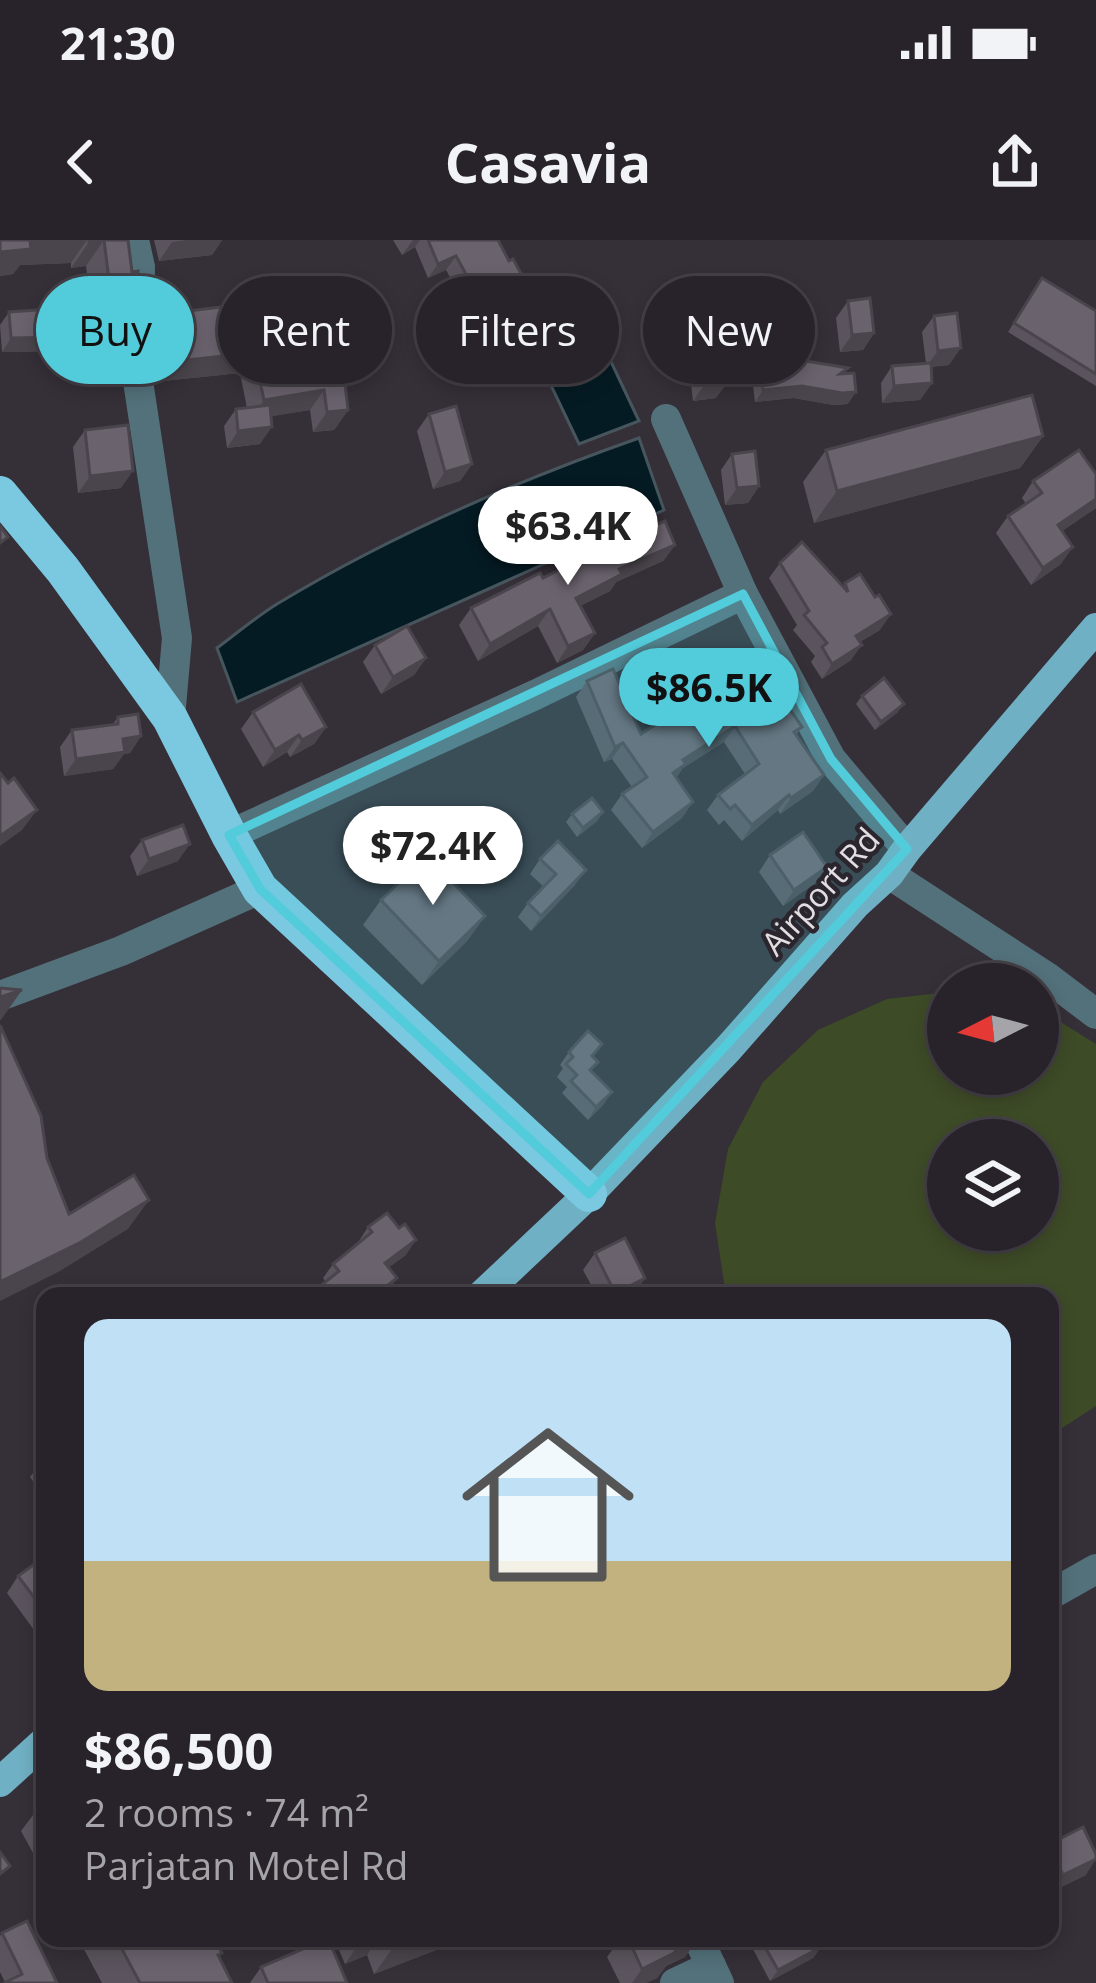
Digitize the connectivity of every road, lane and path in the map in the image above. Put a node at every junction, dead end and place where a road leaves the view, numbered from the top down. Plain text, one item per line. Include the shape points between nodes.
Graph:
1 (134, 240) edge
2 (666, 419) dead end
3 (0, 494) edge
4 (743, 594) junction
5 (1096, 628) edge
6 (170, 718) junction
7 (229, 835) junction
8 (898, 861) junction
9 (260, 889) junction
10 (0, 996) edge
11 (1096, 1014) edge
12 (589, 1194) junction
13 (496, 1287) edge
14 (1096, 1569) edge
15 (1059, 1590) edge
16 (36, 1749) edge
17 (0, 1783) edge
18 (709, 1962) edge
19 (675, 1983) edge

1 - 6 street via 138,381 177,638
2 - 4 street
3 - 6 highway
4 - 7 street
4 - 8 street via 831,759
5 - 8 main road, Airport Rd
6 - 7 highway
7 - 9 highway
8 - 11 street
8 - 12 main road, Airport Rd
9 - 10 street
9 - 12 highway
12 - 13 main road, Airport Rd
14 - 15 street
16 - 17 main road
18 - 19 street

